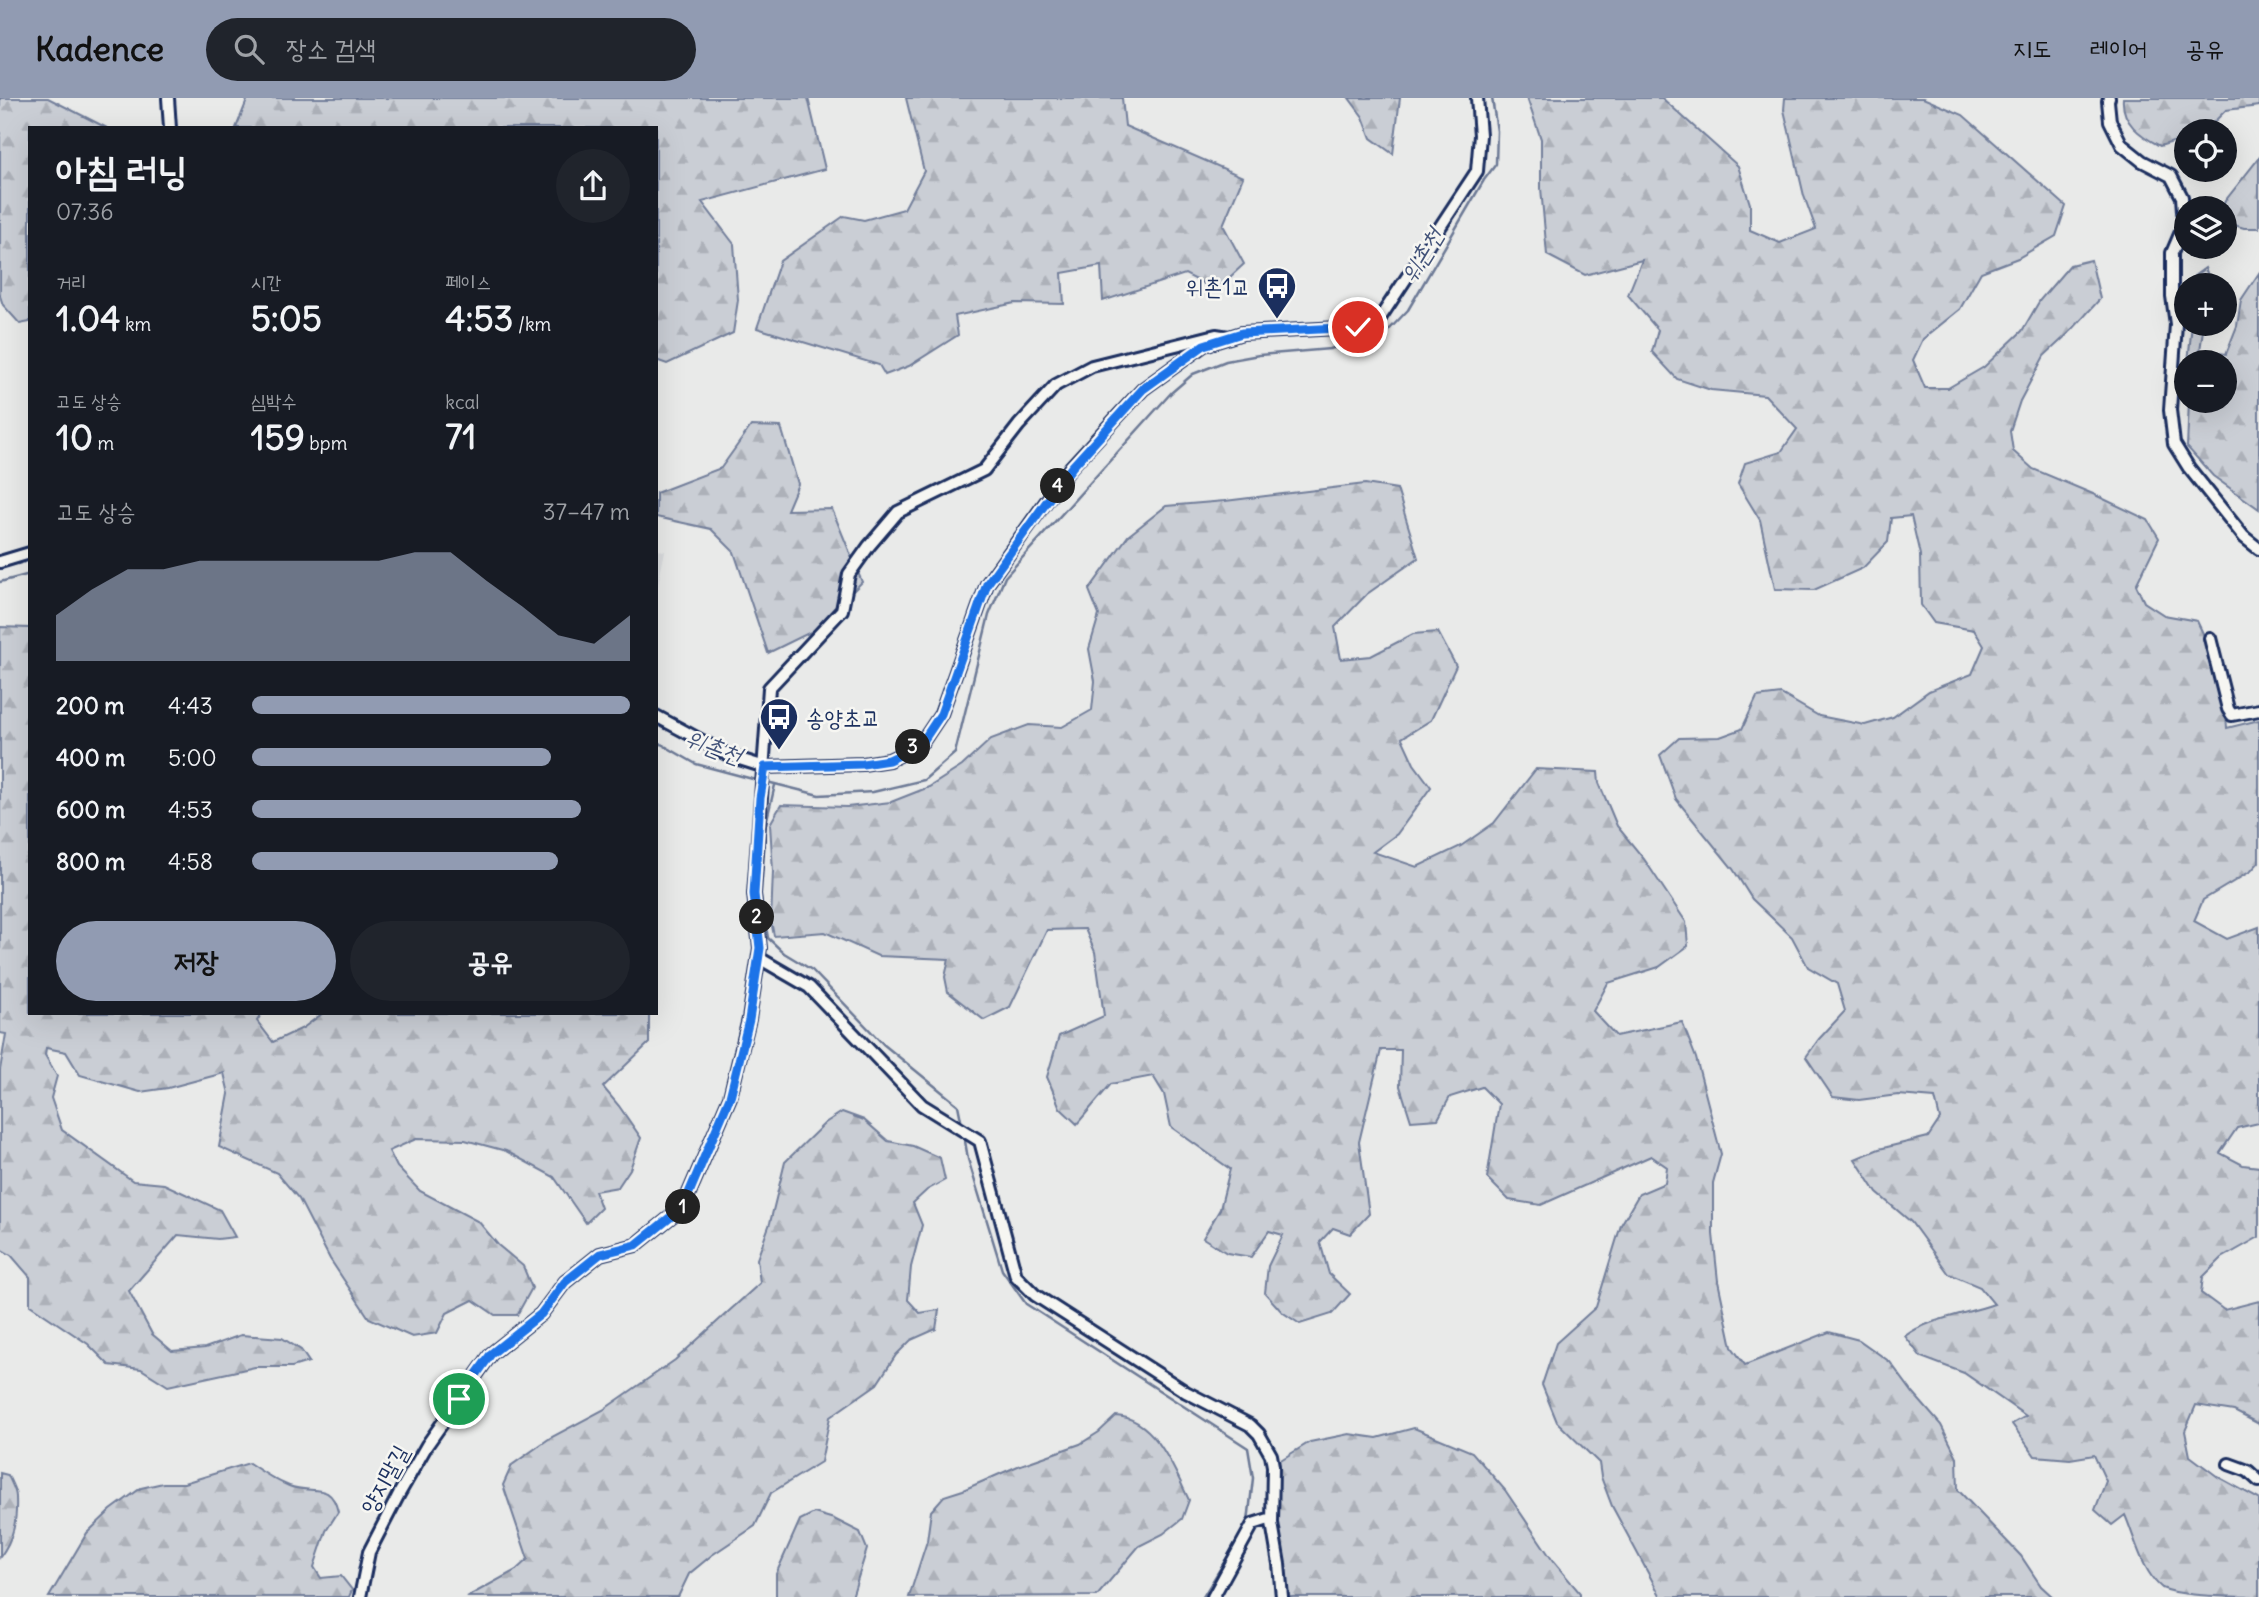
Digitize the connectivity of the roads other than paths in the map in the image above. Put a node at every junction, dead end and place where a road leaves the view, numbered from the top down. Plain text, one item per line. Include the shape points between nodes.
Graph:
1 (168, 98) edge
2 (1477, 98) edge
3 (2109, 98) edge
4 (170, 126) edge
5 (1229, 337) junction
6 (2259, 549) edge
7 (28, 554) edge
8 (0, 562) edge
9 (2210, 638) dead end
10 (2259, 710) edge
11 (658, 717) edge
12 (765, 771) junction
13 (759, 958) junction
14 (2229, 1464) dead end
15 (2259, 1481) edge
16 (1272, 1518) junction
17 (360, 1597) edge
18 (1213, 1597) edge
19 (1282, 1597) edge

1 - 4 street
2 - 5 street via 1477,171 1380,318 1358,327
3 - 6 street via 2110,121 2122,145 2171,176 2182,197 2184,225 2172,253 2176,324 2170,410 2174,444 2244,537
5 - 12 street via 1204,345 1143,389 1072,467 987,584 941,714 923,741 889,760
5 - 12 street, 양지말길 via 1216,335 1092,366 1056,385 984,470 898,512 849,574 842,610 769,688
7 - 8 street
9 - 10 street via 2232,715
11 - 12 street
12 - 13 street, 양지말길 via 754,894
13 - 16 street via 809,987 922,1105 979,1141 1016,1276 1035,1295 1186,1392 1250,1425 1271,1455
13 - 17 street, 양지말길 via 730,1097 683,1207 636,1245 600,1254 565,1282 541,1314 491,1354 427,1445 399,1494 369,1552
14 - 15 street
16 - 18 street via 1253,1524
16 - 19 street

